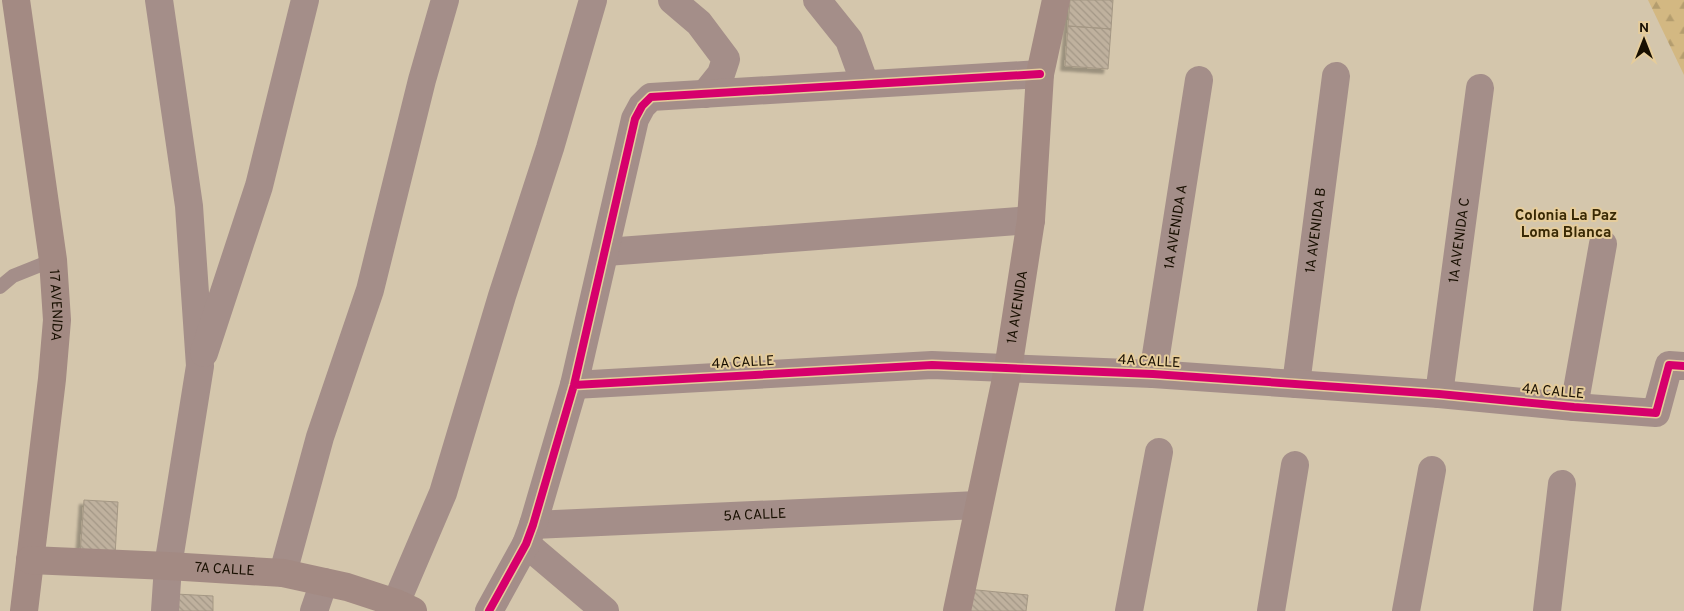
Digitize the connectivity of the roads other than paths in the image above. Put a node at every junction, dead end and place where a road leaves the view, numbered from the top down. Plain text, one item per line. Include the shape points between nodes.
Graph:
1 (16, 0) edge
2 (158, 0) edge
3 (305, 0) edge
4 (445, 0) edge
5 (593, 0) edge
6 (672, 0) edge
7 (817, 0) edge
8 (1056, 0) edge
9 (1040, 74) junction
10 (1336, 76) dead end
11 (1199, 80) dead end
12 (865, 84) junction
13 (1480, 88) dead end
14 (704, 94) junction
15 (1031, 220) junction
16 (1603, 244) dead end
17 (606, 252) junction
18 (53, 260) junction
19 (0, 287) edge
20 (200, 366) junction
21 (1684, 366) edge
22 (1008, 369) junction
23 (1153, 374) junction
24 (1296, 384) junction
25 (574, 385) junction
26 (1439, 394) junction
27 (1574, 407) junction
28 (1158, 452) dead end
29 (1295, 465) dead end
30 (1432, 470) dead end
31 (1562, 484) dead end
32 (978, 505) junction
33 (530, 534) junction
34 (30, 560) junction
35 (168, 566) junction
36 (283, 573) junction
37 (324, 582) junction
38 (405, 607) edge
39 (24, 611) edge
40 (165, 611) edge
41 (314, 611) edge
42 (490, 611) edge
43 (605, 611) edge
44 (957, 611) edge
45 (1129, 611) edge
46 (1271, 611) edge
47 (1406, 611) edge
48 (1547, 611) edge

1 - 18 street, 17 AVENIDA
2 - 20 street via 189,206
3 - 20 street via 259,186
4 - 36 street via 370,290 320,437
5 - 38 street via 550,148
6 - 14 street via 700,23 726,59 720,74
7 - 12 street via 848,40
8 - 9 street, 1A AVENIDA
9 - 12 street
9 - 15 street, 1A AVENIDA
10 - 24 street, 1A AVENIDA B
11 - 23 street, 1A AVENIDA A
12 - 14 street
13 - 26 street, 1A AVENIDA C
14 - 17 street via 652,97 642,106
15 - 17 street
15 - 22 street, 1A AVENIDA
16 - 27 street
17 - 25 street
18 - 19 lane via 13,276
18 - 34 street, 17 AVENIDA via 57,320
20 - 35 street
21 - 27 street, 4A CALLE via 1668,365 1656,413
22 - 23 street, 4A CALLE
22 - 25 street, 4A CALLE via 932,366
22 - 32 street, 1A AVENIDA
23 - 24 street, 4A CALLE
24 - 26 street, 4A CALLE
25 - 33 street
26 - 27 street, 4A CALLE
28 - 45 street
29 - 46 street
30 - 47 street
31 - 48 street
32 - 33 street, 5A CALLE
32 - 44 street, 1A AVENIDA
33 - 42 street
33 - 43 street
34 - 35 street, 7A CALLE
34 - 39 street, 17 AVENIDA
35 - 36 street, 7A CALLE
35 - 40 street
36 - 37 street, 7A CALLE
37 - 38 street, 7A CALLE
37 - 41 street

